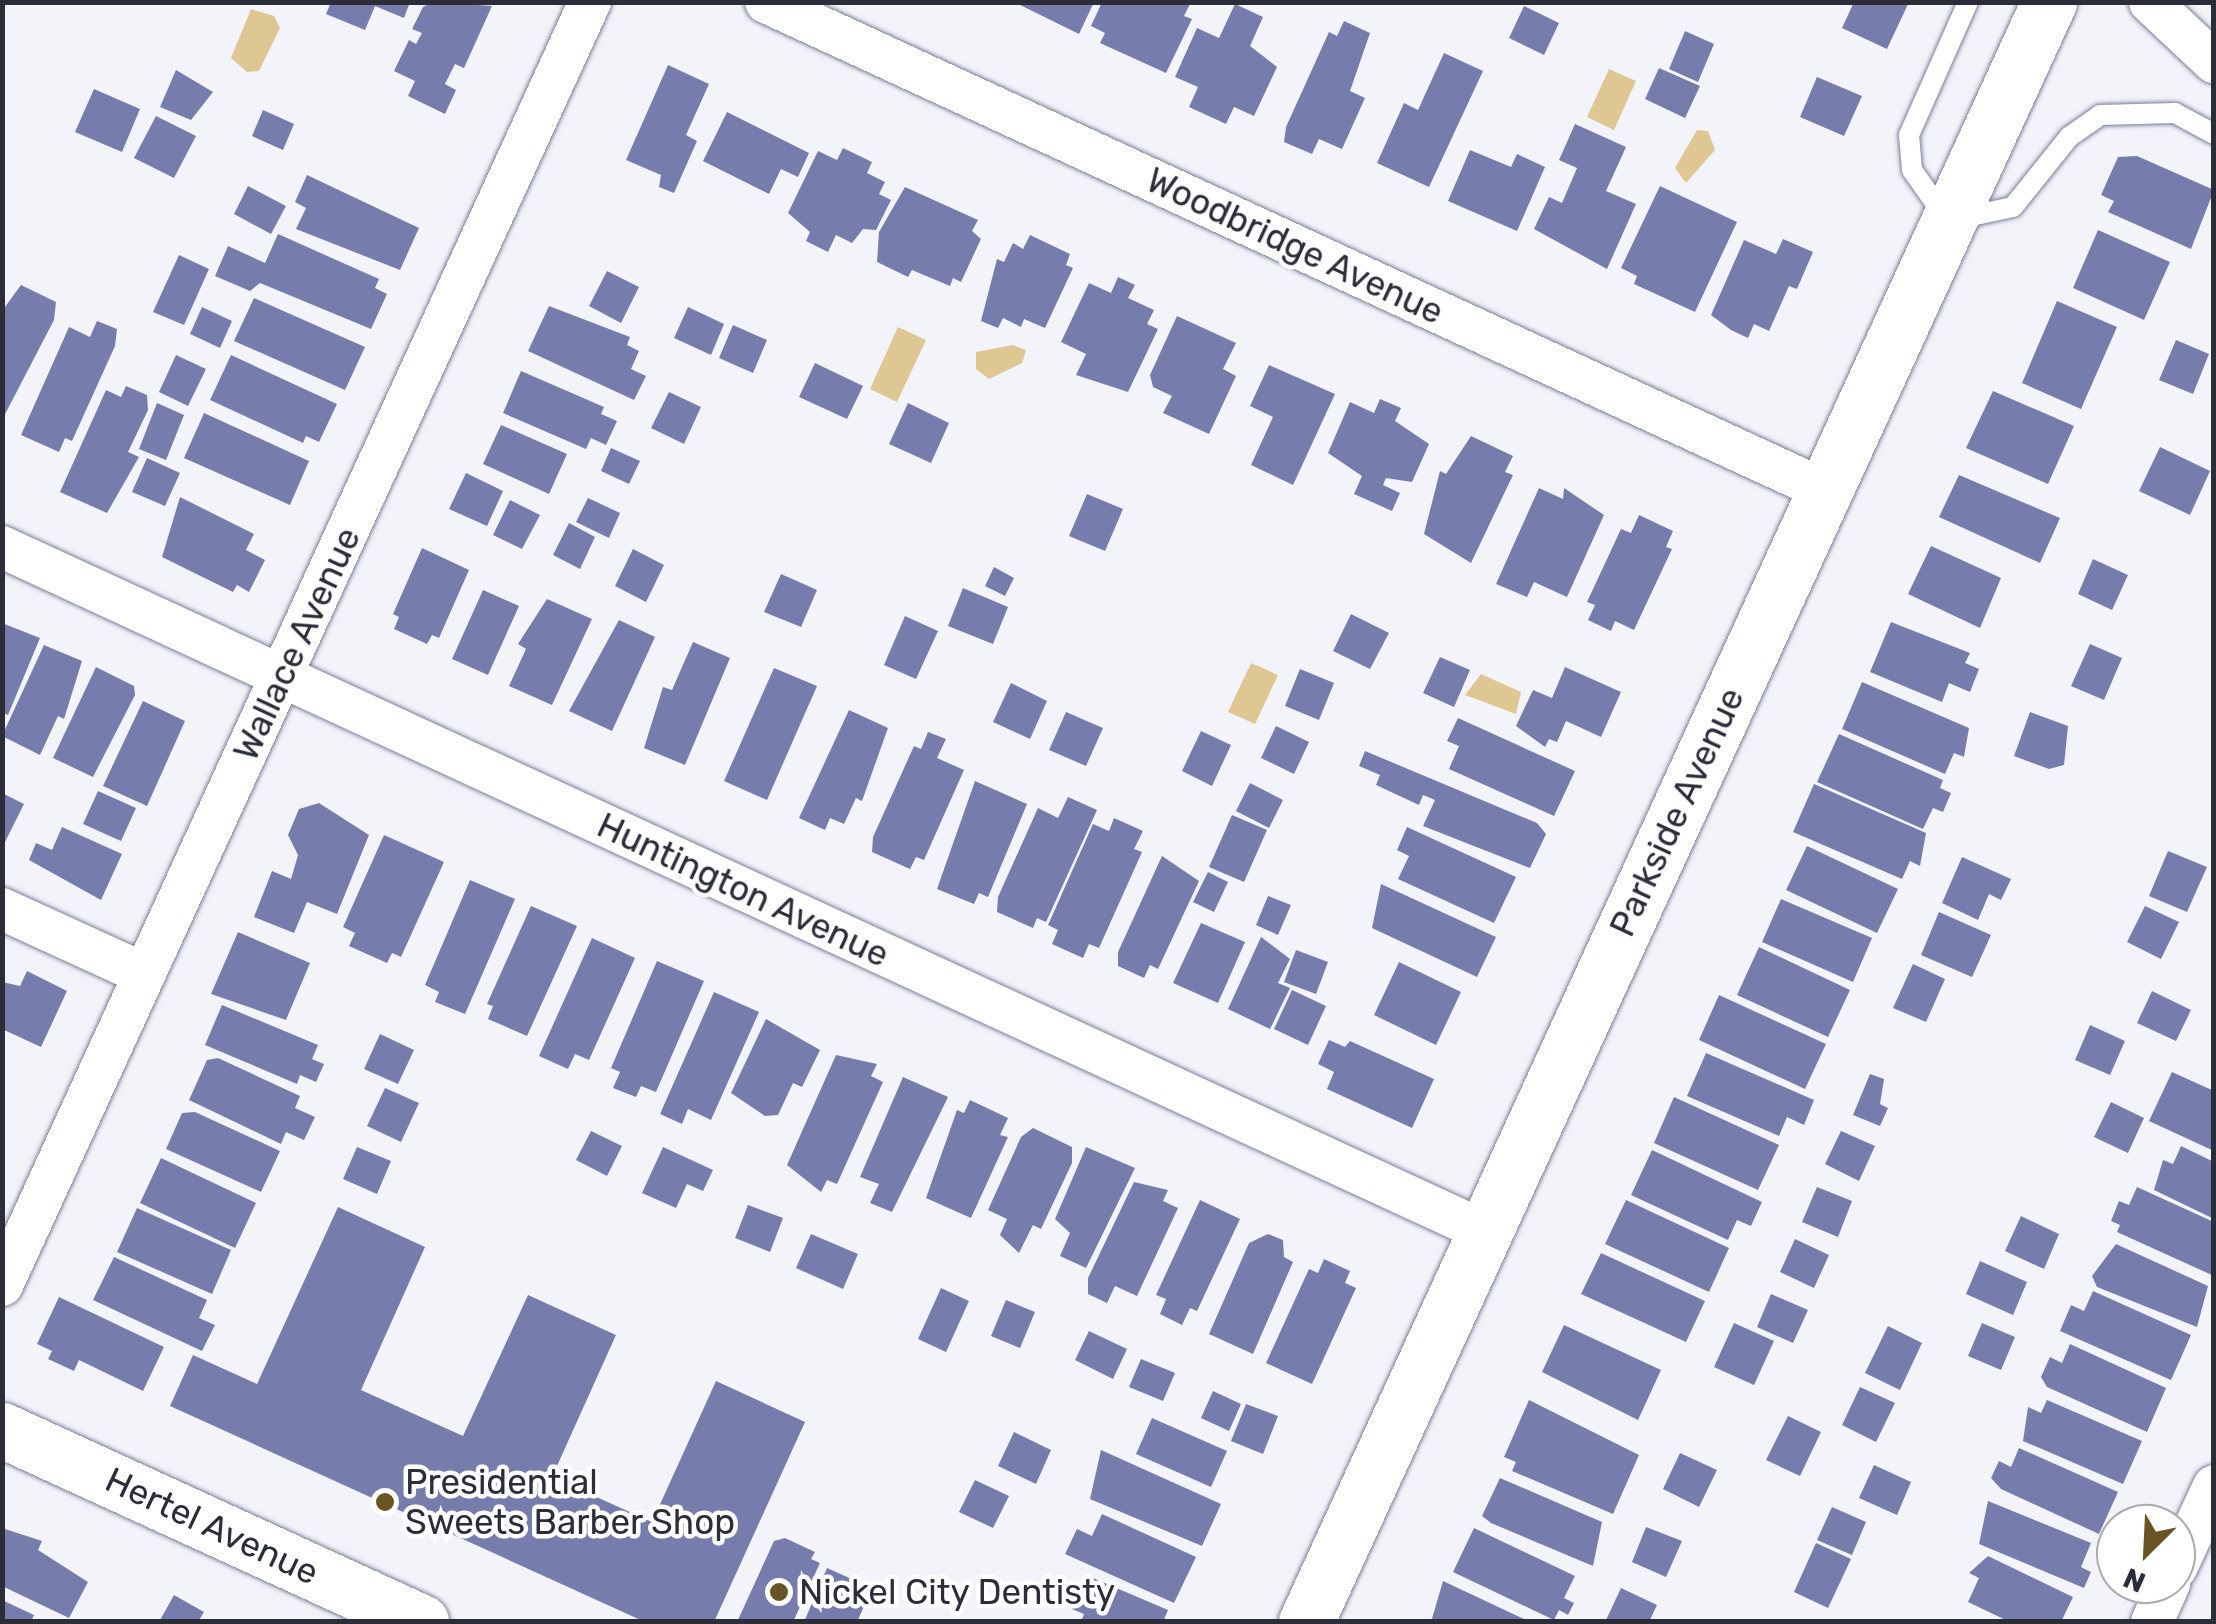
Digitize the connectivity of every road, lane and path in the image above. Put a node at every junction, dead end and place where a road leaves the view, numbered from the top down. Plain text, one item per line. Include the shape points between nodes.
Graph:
1 (590, 2) edge
2 (766, 2) edge
3 (1968, 2) edge
4 (2048, 2) edge
5 (2150, 2) edge
6 (2192, 2) edge
7 (2214, 23) edge
8 (2214, 62) edge
9 (2214, 134) edge
10 (1948, 221) junction
11 (1824, 490) junction
12 (2, 547) edge
13 (281, 678) junction
14 (2, 909) edge
15 (144, 974) junction
16 (1484, 1232) junction
17 (2, 1284) edge
18 (2, 1430) edge
19 (2214, 1486) edge
20 (2196, 1525) edge
21 (420, 1622) edge
22 (1306, 1622) edge

1 - 13 street, Wallace Avenue
2 - 11 street, Woodbridge Avenue
3 - 10 lane via 1909,135 1912,170
4 - 10 street, Parkside Avenue
5 - 8 street
6 - 7 street
9 - 10 lane via 2176,114 2100,115 2070,136 2013,207
10 - 11 street, Parkside Avenue
11 - 16 street, Parkside Avenue
12 - 13 street, Huntington Avenue
13 - 15 street, Wallace Avenue
13 - 16 street, Huntington Avenue
14 - 15 street
15 - 17 street, Wallace Avenue
16 - 22 street, Parkside Avenue
18 - 21 street, Hertel Avenue
19 - 20 street

